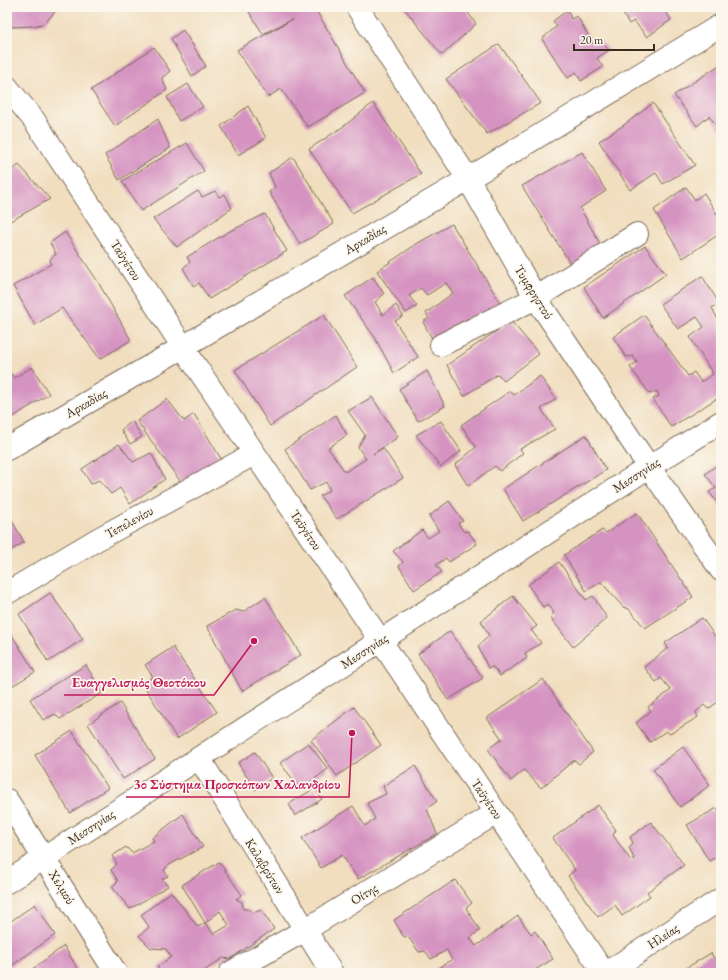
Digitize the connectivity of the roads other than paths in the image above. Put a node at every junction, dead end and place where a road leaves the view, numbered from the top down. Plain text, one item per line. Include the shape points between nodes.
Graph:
1 (356, 7) edge
2 (721, 25) edge
3 (7, 87) edge
4 (468, 179) junction
5 (637, 234) dead end
6 (536, 298) junction
7 (441, 345) dead end
8 (183, 347) junction
9 (721, 422) edge
10 (7, 449) edge
11 (254, 454) junction
12 (648, 467) junction
13 (721, 570) edge
14 (7, 593) edge
15 (380, 640) junction
16 (199, 758) junction
17 (7, 800) edge
18 (496, 813) junction
19 (44, 858) junction
20 (7, 882) edge
21 (721, 899) edge
22 (305, 930) junction
23 (116, 973) edge
24 (230, 973) edge
25 (332, 973) edge
26 (605, 973) edge

1 - 4 street, Τυμφρηστού
2 - 4 street, Αρκαδίας
3 - 8 street, Ταϋγέτου via 34,120
4 - 6 street, Τυμφρηστού
4 - 8 street, Αρκαδίας
5 - 6 street
6 - 7 street
6 - 12 street, Τυμφρηστού
8 - 10 street, Αρκαδίας
8 - 11 street, Ταϋγέτου
9 - 12 street, Μεσσηνίας
11 - 14 street, Τεπελενίου via 98,539
11 - 15 street, Ταϋγέτου
12 - 13 street, Τυμφρηστού
12 - 15 street, Μεσσηνίας
15 - 16 street, Μεσσηνίας
15 - 18 street, Ταϋγέτου
16 - 19 street, Μεσσηνίας
16 - 22 street, Καλαβρύτων
17 - 19 street, Χελμού
18 - 22 street, Οίτης
18 - 26 street, Ταϋγέτου
19 - 20 street, Μεσσηνίας
19 - 23 street, Χελμού
21 - 26 street, Ηλείας
22 - 24 street, Οίτης
22 - 25 street, Καλαβρύτων

